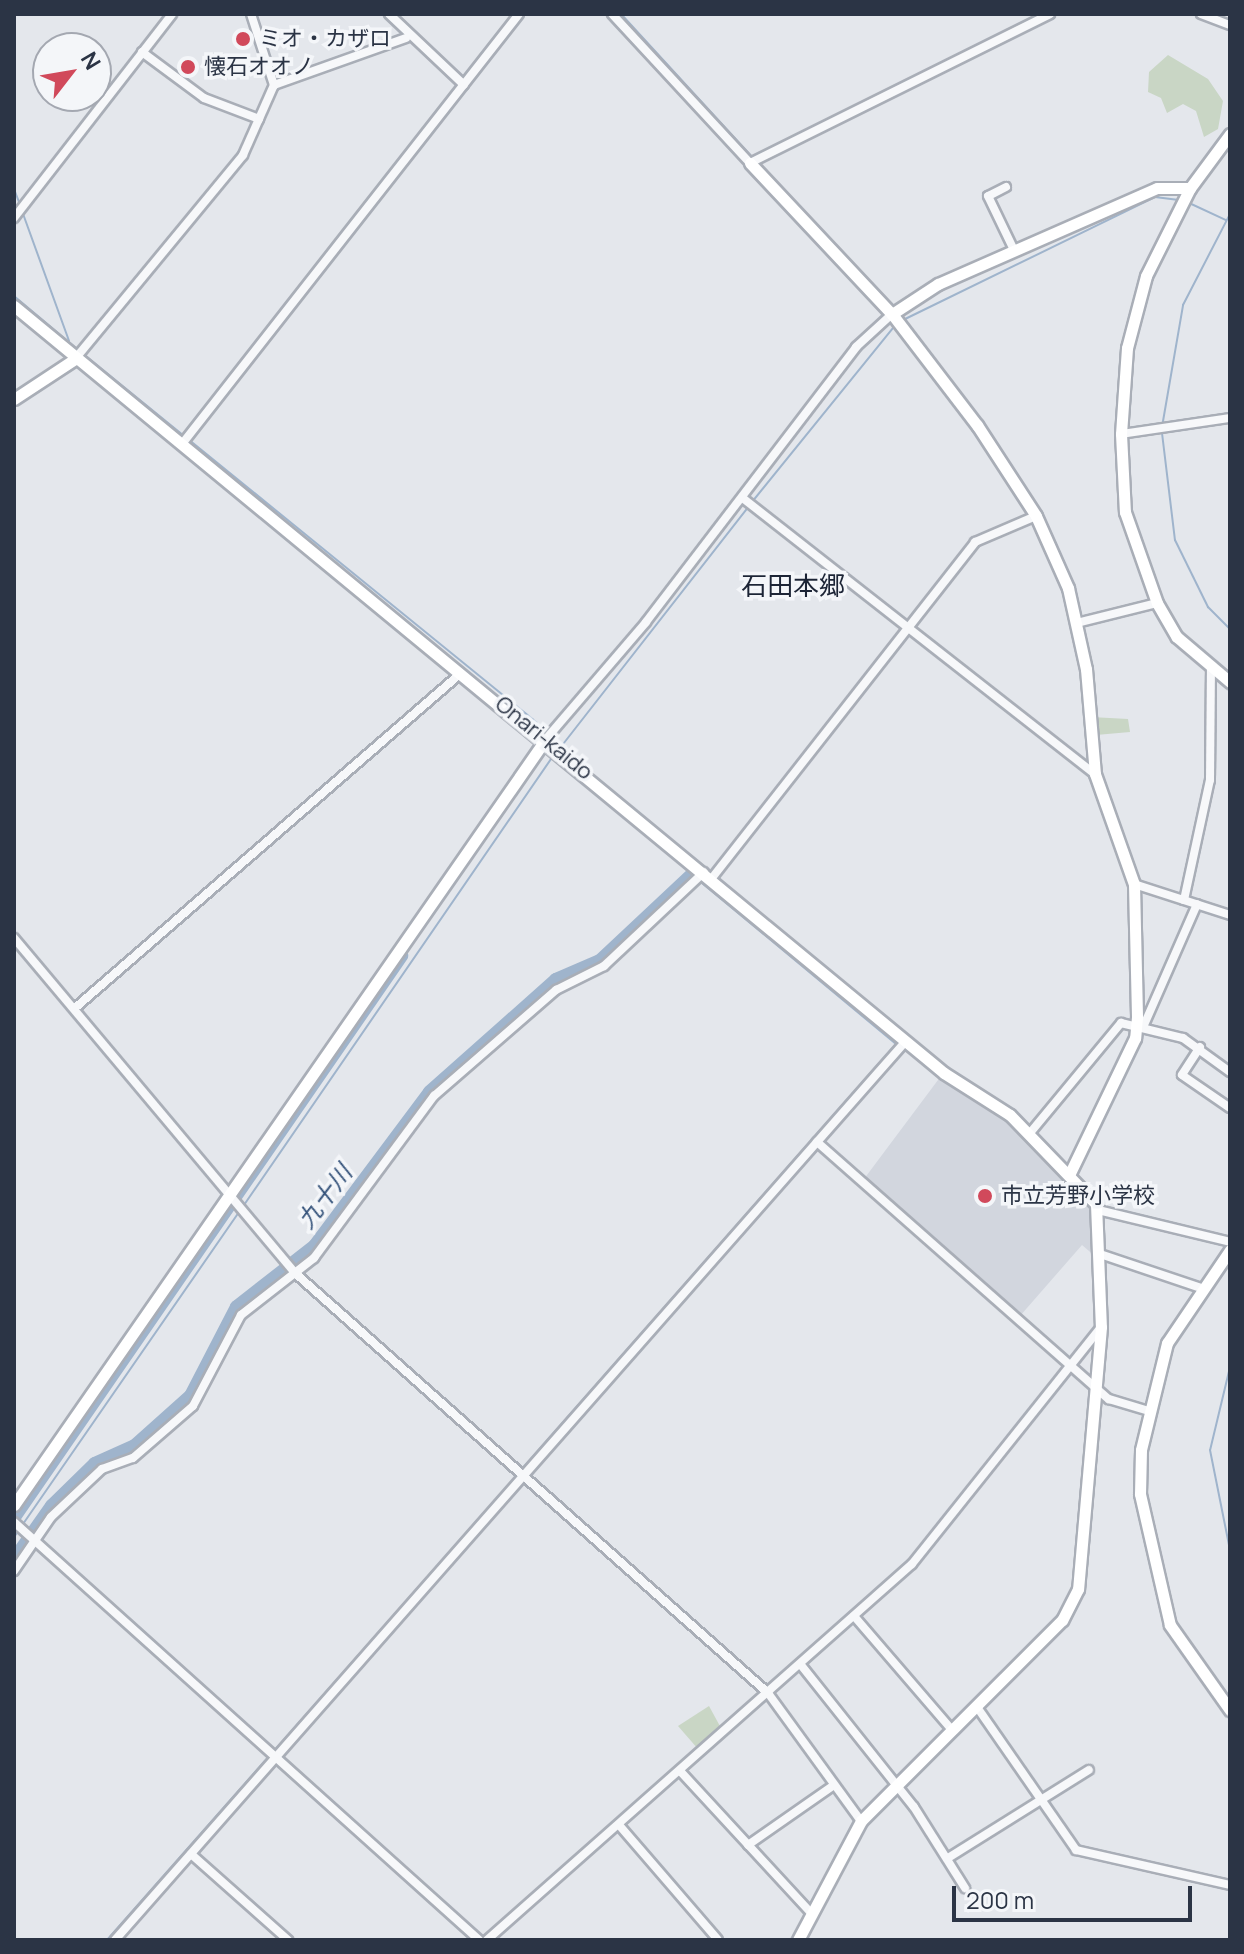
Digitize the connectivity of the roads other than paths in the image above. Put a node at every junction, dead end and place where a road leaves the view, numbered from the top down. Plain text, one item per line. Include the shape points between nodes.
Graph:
1 (172, 14) edge
2 (251, 14) edge
3 (389, 14) edge
4 (519, 14) edge
5 (612, 14) edge
6 (1050, 14) edge
7 (1201, 14) edge
8 (1230, 25) edge
9 (406, 38) junction
10 (142, 52) junction
11 (274, 85) junction
12 (464, 85) junction
13 (259, 119) junction
14 (1230, 134) edge
15 (750, 163) junction
16 (1006, 187) dead end
17 (1190, 188) junction
18 (14, 218) edge
19 (1015, 253) junction
20 (14, 306) edge
21 (892, 314) junction
22 (75, 359) junction
23 (14, 399) edge
24 (1230, 418) edge
25 (1121, 434) junction
26 (185, 440) junction
27 (744, 499) junction
28 (1036, 516) junction
29 (1157, 603) junction
30 (1077, 623) junction
31 (908, 628) junction
32 (1211, 669) junction
33 (461, 673) junction
34 (1230, 682) edge
35 (545, 740) junction
36 (1095, 774) junction
37 (708, 875) junction
38 (1134, 884) junction
39 (1184, 900) junction
40 (1197, 904) junction
41 (1230, 915) edge
42 (14, 938) edge
43 (75, 1008) junction
44 (1140, 1026) junction
45 (906, 1041) junction
46 (1200, 1047) junction
47 (1230, 1072) edge
48 (1230, 1108) edge
49 (1030, 1133) junction
50 (817, 1142) junction
51 (1070, 1173) junction
52 (230, 1190) junction
53 (1098, 1210) junction
54 (1230, 1242) edge
55 (1230, 1250) edge
56 (1103, 1255) junction
57 (295, 1273) junction
58 (1204, 1289) junction
59 (1101, 1327) junction
60 (1067, 1363) junction
61 (1096, 1387) junction
62 (1149, 1411) junction
63 (522, 1478) junction
64 (14, 1505) edge
65 (14, 1522) edge
66 (34, 1543) junction
67 (14, 1571) edge
68 (854, 1616) junction
69 (801, 1665) junction
70 (768, 1693) junction
71 (977, 1707) junction
72 (1230, 1710) edge
73 (953, 1731) junction
74 (274, 1760) junction
75 (1089, 1770) dead end
76 (681, 1772) junction
77 (895, 1786) junction
78 (831, 1787) junction
79 (1040, 1801) junction
80 (861, 1821) junction
81 (620, 1826) junction
82 (748, 1845) junction
83 (191, 1854) junction
84 (948, 1858) junction
85 (1230, 1885) edge
86 (965, 1888) dead end
87 (811, 1913) junction
88 (115, 1940) edge
89 (288, 1940) edge
90 (479, 1940) edge
91 (487, 1940) edge
92 (718, 1940) edge
93 (798, 1940) edge

1 - 10 street
2 - 11 street
3 - 9 street
4 - 12 street
5 - 15 street
6 - 15 street
7 - 8 street
9 - 11 street
9 - 12 street
10 - 13 street via 204,98
10 - 18 street
11 - 13 street
12 - 26 street
13 - 22 street via 243,155
14 - 17 street
15 - 21 street
16 - 19 street via 988,196
17 - 19 street via 1157,188
17 - 25 street via 1133,315
19 - 21 street via 938,284
20 - 22 street, Onari-kaido
21 - 27 street via 856,347
21 - 28 street
22 - 23 street
22 - 26 street, Onari-kaido
24 - 25 street
25 - 29 street via 1125,512
26 - 33 street, Onari-kaido
27 - 31 street
27 - 35 street
28 - 30 street
28 - 31 street via 986,532
29 - 30 street
29 - 32 street via 1177,637
30 - 36 street
31 - 36 street
31 - 37 street
32 - 34 street
32 - 39 street via 1210,780
33 - 35 street, Onari-kaido
33 - 43 street
35 - 37 street, Onari-kaido
35 - 52 street
36 - 38 street
37 - 45 street, Onari-kaido
37 - 57 street via 604,966 556,990 434,1096
38 - 39 street
38 - 44 street
39 - 40 street
40 - 41 street
40 - 44 street
42 - 43 street
43 - 52 street
44 - 46 street
44 - 49 street via 1116,1026
44 - 51 street
45 - 49 street, Onari-kaido
45 - 50 street
46 - 47 street
46 - 48 street via 1182,1075
49 - 51 street, Onari-kaido
50 - 60 street
50 - 63 street
51 - 53 street, Onari-kaido
52 - 57 street
52 - 64 street
53 - 54 street
53 - 56 street
55 - 58 street
56 - 58 street
56 - 59 street
57 - 63 street
57 - 66 street via 241,1315 193,1406 133,1458 102,1469
58 - 62 street via 1172,1332
59 - 60 street
59 - 61 street
60 - 61 street
60 - 68 street via 919,1556
61 - 62 street
61 - 71 street via 1078,1589 1062,1620
62 - 72 street via 1140,1494 1162,1601 1181,1648
63 - 70 street
63 - 74 street
65 - 66 street
66 - 67 street
66 - 74 street
68 - 69 street
68 - 73 street
69 - 70 street
69 - 77 street
70 - 76 street
70 - 78 street
71 - 73 street
71 - 79 street
73 - 77 street
74 - 83 street
74 - 90 street
75 - 79 street
76 - 81 street
76 - 82 street
77 - 80 street
77 - 84 street
78 - 80 street
78 - 82 street
79 - 84 street
79 - 85 street via 1076,1850
80 - 87 street
81 - 91 street
81 - 92 street
82 - 87 street
83 - 88 street
83 - 89 street
84 - 86 street
87 - 93 street

